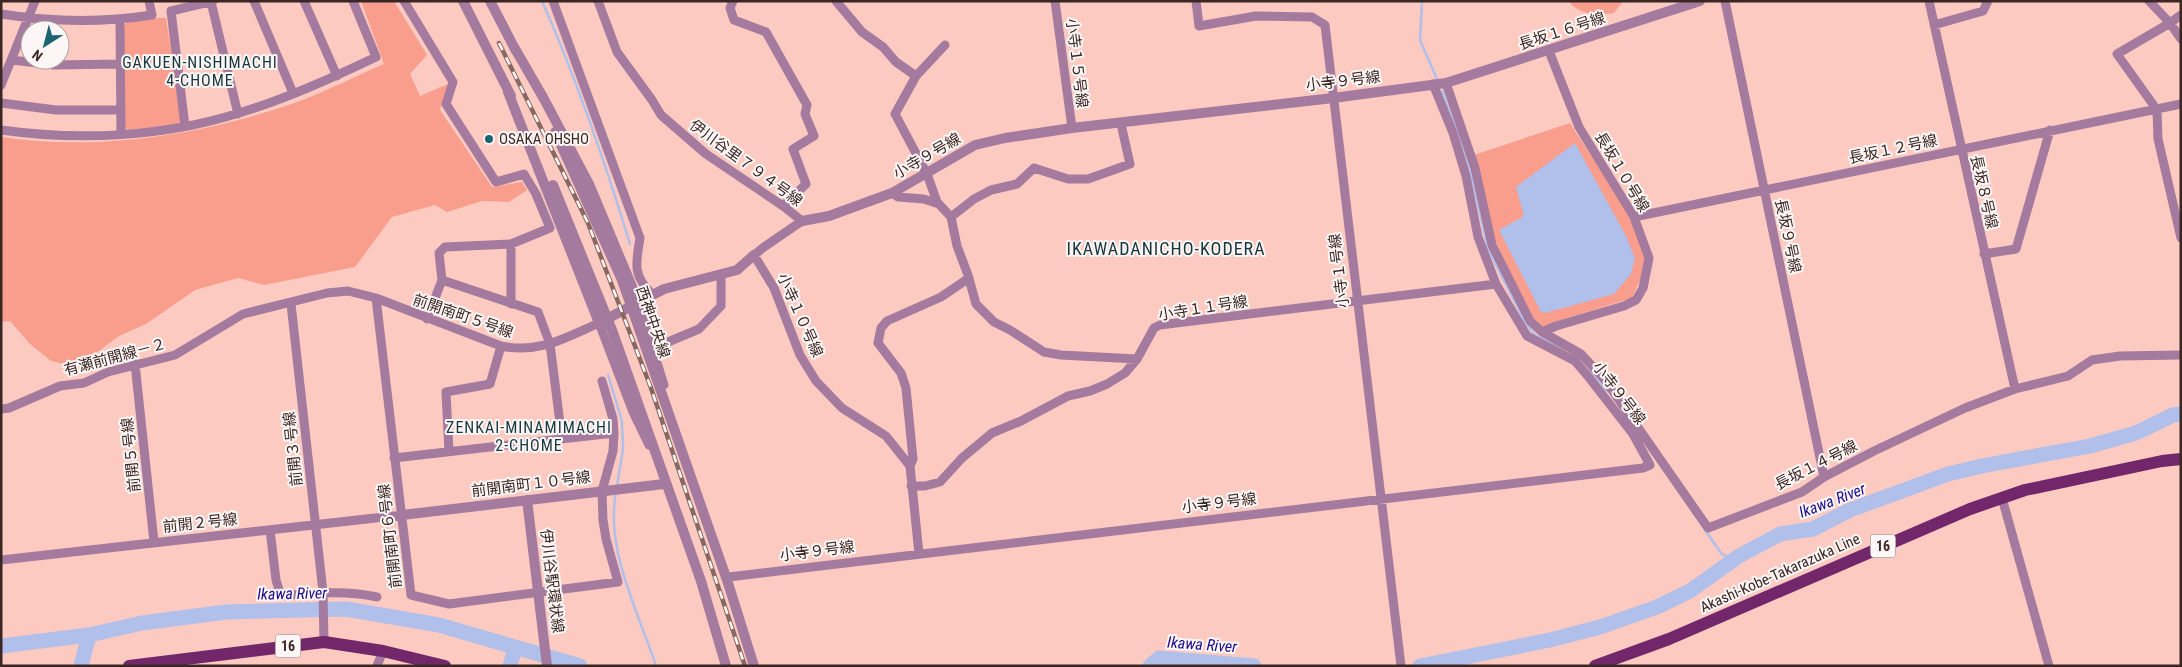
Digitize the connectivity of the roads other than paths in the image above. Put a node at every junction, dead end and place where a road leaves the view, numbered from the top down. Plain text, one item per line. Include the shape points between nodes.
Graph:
1 (35, 1) edge
2 (149, 1) edge
3 (254, 1) edge
4 (304, 1) edge
5 (353, 1) edge
6 (404, 1) edge
7 (463, 1) edge
8 (490, 1) edge
9 (553, 1) edge
10 (598, 1) edge
11 (733, 1) edge
12 (836, 1) edge
13 (1055, 1) edge
14 (1196, 1) edge
15 (1700, 1) edge
16 (1725, 1) edge
17 (1929, 1) edge
18 (1988, 1) edge
19 (2149, 1) edge
20 (212, 2) edge
21 (1, 14) edge
22 (2181, 15) edge
23 (28, 18) junction
24 (120, 20) junction
25 (2170, 24) junction
26 (1934, 25) junction
27 (2181, 39) edge
28 (945, 45) dead end
29 (514, 47) junction
30 (1550, 51) junction
31 (12, 60) junction
32 (120, 64) junction
33 (337, 76) junction
34 (916, 76) junction
35 (1446, 83) junction
36 (1433, 84) junction
37 (1, 85) edge
38 (508, 92) junction
39 (294, 93) junction
40 (1333, 98) junction
41 (1, 103) edge
42 (2181, 104) edge
43 (120, 110) junction
44 (2157, 110) junction
45 (238, 114) junction
46 (1121, 124) junction
47 (185, 126) junction
48 (1072, 128) junction
49 (1, 130) edge
50 (2050, 130) junction
51 (121, 134) junction
52 (1960, 149) junction
53 (927, 174) junction
54 (1764, 189) junction
55 (892, 193) junction
56 (939, 204) junction
57 (783, 206) junction
58 (951, 217) junction
59 (1634, 217) junction
60 (802, 222) junction
61 (1481, 223) junction
62 (2181, 238) edge
63 (511, 244) junction
64 (1984, 254) junction
65 (754, 255) junction
66 (721, 276) junction
67 (969, 278) junction
68 (442, 280) junction
69 (1496, 284) junction
70 (652, 294) junction
71 (376, 298) junction
72 (638, 301) junction
73 (1356, 302) junction
74 (291, 304) junction
75 (511, 304) junction
76 (426, 319) junction
77 (599, 324) junction
78 (1542, 332) junction
79 (668, 342) dead end
80 (550, 344) junction
81 (501, 346) junction
82 (2181, 355) edge
83 (1137, 360) junction
84 (135, 364) junction
85 (602, 381) dead end
86 (2015, 389) junction
87 (1, 409) edge
88 (614, 433) junction
89 (562, 439) junction
90 (450, 452) junction
91 (394, 458) junction
92 (2181, 459) edge
93 (1656, 462) junction
94 (910, 466) junction
95 (1824, 477) junction
96 (664, 484) junction
97 (911, 486) junction
98 (604, 490) junction
99 (2002, 498) junction
100 (1381, 499) junction
101 (527, 500) junction
102 (402, 515) junction
103 (315, 525) junction
104 (270, 530) junction
105 (154, 542) junction
106 (919, 554) junction
107 (1, 560) edge
108 (729, 577) junction
109 (539, 591) junction
110 (323, 592) junction
111 (377, 597) dead end
112 (324, 638) junction
113 (383, 651) junction
114 (724, 664) edge
115 (436, 665) edge
116 (130, 666) edge
117 (377, 666) edge
118 (546, 666) edge
119 (755, 666) edge
120 (1401, 666) edge
121 (1595, 666) edge
122 (2049, 666) edge

1 - 23 street
2 - 24 street via 152,15
3 - 39 street
4 - 33 street
5 - 33 street via 376,57
6 - 63 street via 452,82 446,104 496,182 524,174 536,194 550,228
7 - 38 street
8 - 29 street, 西神中央線
9 - 70 street via 640,238 636,268 645,288
10 - 57 street, 伊川谷里７９４号線 via 617,52 661,115 706,154
11 - 57 street via 730,8 734,20 766,32 807,105 805,114 814,136 793,149 806,184
12 - 34 street via 862,32
13 - 48 street, 小寺１５号線
14 - 40 street, 小寺１号線 via 1199,26 1256,16 1312,17 1325,25
15 - 30 street, 長坂１６号線
16 - 54 street, 長坂９号線
17 - 26 street, 長坂８号線
18 - 26 street via 1983,11
19 - 25 street
20 - 45 street
20 - 47 street via 171,11
21 - 23 street
22 - 25 street
23 - 24 street
23 - 31 street
24 - 32 street
25 - 27 street
25 - 44 street via 2117,54
26 - 52 street, 長坂８号線
28 - 34 street
29 - 72 street via 589,184
29 - 119 street, 西神中央線, bridge via 622,280
30 - 35 street, 長坂１６号線
30 - 59 street, 長坂１０号線 via 1579,127
31 - 32 street via 54,65
31 - 37 street
32 - 43 street
33 - 39 street
34 - 53 street via 895,114
35 - 36 street, 長坂１６号線
35 - 61 street via 1474,168
36 - 40 street, 小寺９号線
36 - 61 street, 小寺９号線 via 1453,133
38 - 77 street
38 - 114 street, bridge via 553,185 592,278 701,581
39 - 45 street
40 - 46 street, 小寺９号線
40 - 73 street, 小寺１号線
41 - 43 street via 56,110
42 - 44 street, 長坂１２号線
43 - 51 street
44 - 50 street, 長坂１２号線
44 - 62 street via 2158,140
45 - 47 street
46 - 48 street, 小寺９号線
46 - 58 street via 1130,164 1088,179 1068,179 1034,168 1017,184 991,190
47 - 51 street
48 - 53 street, 小寺９号線 via 975,145
49 - 51 street via 72,136
50 - 52 street, 長坂１２号線
50 - 64 street via 2016,249
52 - 54 street, 長坂１２号線
52 - 64 street, 長坂８号線
53 - 55 street, 小寺９号線
53 - 56 street
54 - 59 street, 長坂１２号線
54 - 95 street, 長坂９号線
55 - 56 street via 898,197
55 - 60 street, 小寺９号線 via 829,216
56 - 58 street
57 - 60 street, 伊川谷里７９４号線
58 - 67 street
59 - 78 street, 長坂１０号線 via 1649,258 1643,288 1636,300
60 - 65 street, 小寺９号線
61 - 69 street, 小寺９号線
61 - 78 street, 長坂１４号線 via 1530,321
63 - 68 street via 445,247 439,253
63 - 75 street
64 - 86 street, 長坂８号線
65 - 66 street, 小寺９号線 via 737,270
65 - 94 street, 小寺１０号線 via 774,288 800,355 816,381 842,408 886,436
66 - 70 street, 小寺９号線 via 699,279
66 - 79 street via 721,306 699,329
67 - 83 street via 976,304 994,322 1044,352
67 - 94 street via 941,297 887,321 882,328 878,343 901,373 906,388 913,459
68 - 75 street
68 - 76 street
69 - 73 street, 小寺１１号線
69 - 93 street, 小寺９号線 via 1527,336 1575,361
70 - 72 street, 小寺９号線
71 - 74 street, 有瀬前開線－２ via 348,291
71 - 76 street, 前開南町５号線
71 - 91 street, 前開南町６号線
72 - 77 street, 小寺９号線
72 - 108 street, 西神中央線
73 - 83 street, 小寺１１号線 via 1160,325 1154,328
73 - 100 street, 小寺１号線
74 - 84 street, 有瀬前開線－２ via 243,314 175,355
74 - 103 street, 前開３号線
75 - 80 street via 538,312
76 - 81 street, 前開南町５号線
77 - 80 street, 前開南町５号線
77 - 96 street
78 - 93 street, 長坂１４号線 via 1580,354 1605,380
80 - 81 street, 前開南町５号線 via 518,350
80 - 89 street
81 - 90 street via 490,384 446,392
82 - 86 street, 長坂１４号線 via 2092,360 2068,376
83 - 97 street, 小寺１１号線 via 1125,373 1107,384 1090,392 1068,396 992,433 940,482
84 - 87 street, 有瀬前開線－２ via 84,382 60,386
84 - 105 street, 前開５号線
85 - 88 street, 前開南町６号線
86 - 95 street, 長坂１４号線 via 1965,408
88 - 89 street
88 - 98 street, 前開南町６号線
89 - 90 street
90 - 91 street
91 - 102 street, 前開南町６号線
92 - 99 main road, Akashi-Kobe-Takarazuka Line / 16 via 2025,490
93 - 95 street, 長坂１４号線 via 1708,528 1802,492
93 - 100 street, 小寺９号線 via 1643,468
94 - 97 street
96 - 98 street, 前開南町１０号線
96 - 114 street
97 - 106 street
98 - 101 street, 前開南町１０号線
98 - 109 street, 前開南町６号線 via 606,539 618,582
99 - 121 main road, Akashi-Kobe-Takarazuka Line / 16 via 1669,639
99 - 122 street
100 - 106 street, 小寺９号線
100 - 120 street, 小寺１号線
101 - 102 street, 前開南町１０号線
101 - 109 street, 伊川谷駅環状線
102 - 103 street, 前開２号線
102 - 109 street, 前開南町６号線 via 411,595 449,604
103 - 104 street, 前開２号線
103 - 110 street, 前開３号線
104 - 105 street, 前開２号線
104 - 110 street via 281,596
105 - 107 street, 前開２号線
106 - 108 street, 小寺９号線
108 - 119 street, 西神中央線
109 - 118 street, 伊川谷駅環状線
110 - 111 street
110 - 112 street, 前開３号線
112 - 113 main road, 16
112 - 116 main road, 16
113 - 115 main road, 16
113 - 117 street

